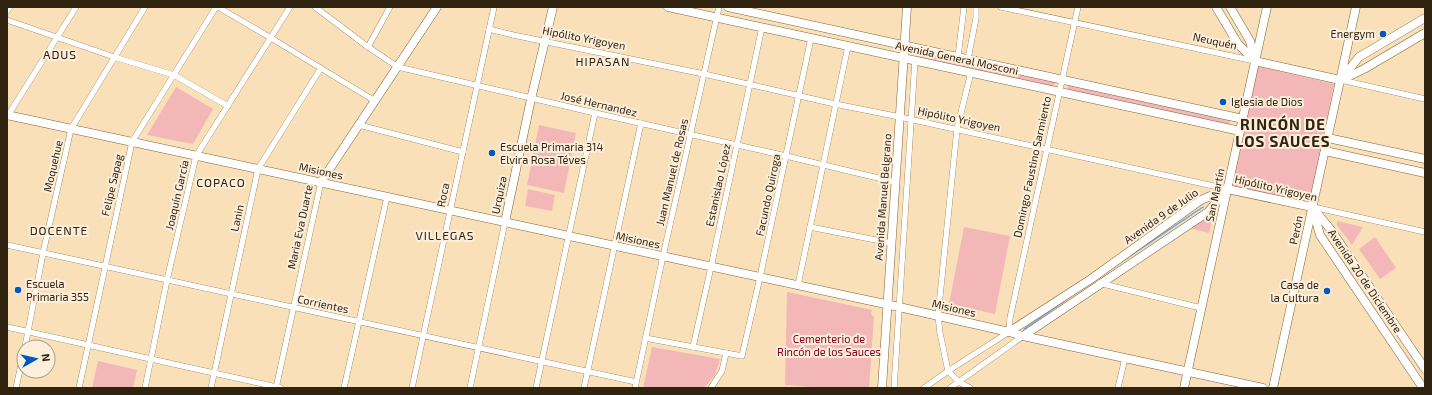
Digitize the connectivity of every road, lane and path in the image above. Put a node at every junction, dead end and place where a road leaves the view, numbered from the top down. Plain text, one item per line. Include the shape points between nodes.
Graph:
1 (10, 7) edge
2 (76, 7) edge
3 (145, 7) edge
4 (217, 7) edge
5 (290, 7) edge
6 (315, 7) edge
7 (390, 7) edge
8 (436, 7) edge
9 (494, 7) edge
10 (553, 7) edge
11 (668, 7) edge
12 (719, 7) edge
13 (728, 7) edge
14 (907, 7) edge
15 (964, 7) edge
16 (976, 7) edge
17 (1001, 7) edge
18 (1078, 7) edge
19 (1216, 7) edge
20 (1230, 7) edge
21 (1267, 7) edge
22 (1356, 7) edge
23 (7, 11) edge
24 (717, 18) junction
25 (1425, 18) edge
26 (7, 20) edge
27 (1074, 23) junction
28 (762, 27) junction
29 (489, 29) junction
30 (1425, 33) edge
31 (56, 38) junction
32 (271, 38) junction
33 (811, 38) junction
34 (546, 41) junction
35 (905, 45) junction
36 (848, 46) junction
37 (368, 47) junction
38 (114, 57) junction
39 (958, 57) junction
40 (904, 58) junction
41 (968, 59) junction
42 (915, 60) junction
43 (1255, 61) junction
44 (398, 67) junction
45 (320, 68) junction
46 (971, 72) junction
47 (704, 74) junction
48 (174, 75) junction
49 (1062, 80) junction
50 (1340, 80) junction
51 (750, 84) junction
52 (477, 86) junction
53 (1059, 92) junction
54 (799, 96) junction
55 (531, 99) junction
56 (1425, 99) edge
57 (375, 101) junction
58 (835, 104) junction
59 (228, 106) junction
60 (595, 114) junction
61 (7, 116) edge
62 (900, 117) junction
63 (1243, 119) junction
64 (911, 120) junction
65 (641, 123) junction
66 (359, 125) junction
67 (71, 129) junction
68 (957, 129) junction
69 (1240, 131) junction
70 (690, 134) junction
71 (1328, 138) junction
72 (132, 142) junction
73 (737, 144) junction
74 (1047, 149) junction
75 (1325, 151) junction
76 (463, 152) junction
77 (196, 156) junction
78 (786, 156) junction
79 (1425, 159) edge
80 (824, 165) junction
81 (258, 169) junction
82 (1425, 172) edge
83 (321, 182) junction
84 (896, 182) junction
85 (1227, 188) junction
86 (387, 196) junction
87 (1312, 207) junction
88 (450, 210) junction
89 (504, 222) junction
90 (810, 227) junction
91 (1425, 232) edge
92 (568, 236) junction
93 (891, 243) junction
94 (7, 245) edge
95 (615, 246) junction
96 (43, 253) junction
97 (663, 256) junction
98 (104, 266) junction
99 (711, 267) junction
100 (760, 277) junction
101 (1091, 279) junction
102 (167, 280) junction
103 (1102, 284) junction
104 (798, 285) junction
105 (231, 294) junction
106 (887, 305) junction
107 (899, 307) junction
108 (294, 308) junction
109 (1201, 308) junction
110 (938, 316) junction
111 (359, 322) junction
112 (7, 327) edge
113 (28, 332) junction
114 (1009, 332) junction
115 (423, 336) junction
116 (1023, 336) junction
117 (645, 338) junction
118 (27, 339) edge
119 (88, 346) junction
120 (693, 347) junction
121 (479, 349) junction
122 (726, 353) junction
123 (1125, 358) junction
124 (151, 359) junction
125 (541, 363) junction
126 (1425, 369) edge
127 (948, 371) junction
128 (587, 372) junction
129 (1188, 372) junction
130 (214, 373) junction
131 (959, 382) junction
132 (635, 385) edge
133 (79, 388) edge
134 (145, 388) edge
135 (211, 388) edge
136 (278, 388) edge
137 (344, 388) edge
138 (412, 388) edge
139 (470, 388) edge
140 (536, 388) edge
141 (584, 388) edge
142 (712, 388) edge
143 (882, 388) edge
144 (894, 388) edge
145 (924, 388) edge
146 (950, 388) edge
147 (970, 388) edge
148 (1118, 388) edge
149 (1184, 388) edge
150 (1263, 388) edge
151 (1272, 388) edge
152 (1424, 388) edge

1 - 23 street
2 - 31 street
3 - 38 street, Moquehue
4 - 32 street
4 - 48 street, Felipe Sapag
5 - 32 street, Joaquín García
6 - 37 street, José Hernandez
7 - 37 street
8 - 44 street, Maria Eva Duarte
9 - 29 street, Roca
10 - 34 street, Urquiza
11 - 24 street, Avenida General Mosconi
12 - 24 street, Juan Manuel de Rosas
13 - 35 street, Avenida General Mosconi
14 - 35 street, Avenida Manuel Belgrano
15 - 39 street
16 - 41 street
17 - 27 street, Neuquén
18 - 27 street, Domingo Faustino Sarmiento
19 - 43 street via 1238,44
20 - 43 street via 1250,41
21 - 43 street, San Martín
22 - 50 street, Perón
24 - 28 street, Avenida General Mosconi
24 - 47 street, Juan Manuel de Rosas
25 - 50 street via 1359,57
26 - 31 street
27 - 43 street, Neuquén
27 - 49 street, Domingo Faustino Sarmiento
28 - 33 street, Avenida General Mosconi
28 - 51 street, Estanislao López
29 - 34 street, Hipólito Yrigoyen
29 - 52 street, Roca
30 - 50 street
31 - 38 street
31 - 61 street
32 - 45 street
32 - 59 street, Joaquín García
33 - 36 street, Avenida General Mosconi
33 - 54 street, Facundo Quiroga
34 - 47 street, Hipólito Yrigoyen
34 - 55 street, Urquiza
35 - 39 street, Avenida General Mosconi
35 - 40 street, Avenida Manuel Belgrano
36 - 40 street, Avenida General Mosconi
36 - 58 street
37 - 44 street, José Hernandez
38 - 48 street
38 - 67 street, Moquehue
39 - 41 street, Avenida General Mosconi
40 - 42 street, Avenida General Mosconi
40 - 62 street, Avenida Manuel Belgrano
41 - 49 street, Avenida General Mosconi
42 - 46 street, Avenida General Mosconi
42 - 64 street
43 - 50 street, Neuquén
43 - 63 street, San Martín
44 - 52 street, José Hernandez
44 - 57 street, Maria Eva Duarte
45 - 57 street
45 - 81 street, Lanin
46 - 53 street, Avenida General Mosconi
46 - 68 street
47 - 51 street, Hipólito Yrigoyen
47 - 70 street, Juan Manuel de Rosas
48 - 59 street
48 - 72 street, Felipe Sapag
49 - 53 street, Domingo Faustino Sarmiento
49 - 63 street, Avenida General Mosconi
50 - 56 street, Neuquén
50 - 71 street, Perón
51 - 54 street, Hipólito Yrigoyen
51 - 73 street, Estanislao López
52 - 55 street, José Hernandez
52 - 76 street, Roca
53 - 69 street, Avenida General Mosconi
53 - 74 street, Domingo Faustino Sarmiento
54 - 58 street, Hipólito Yrigoyen
54 - 78 street, Facundo Quiroga
55 - 60 street, José Hernandez
55 - 89 street, Urquiza
57 - 66 street, Maria Eva Duarte
58 - 62 street, Hipólito Yrigoyen
58 - 80 street
59 - 77 street, Joaquín García
60 - 65 street, José Hernandez
60 - 92 street
61 - 67 street, Misiones
62 - 64 street, Hipólito Yrigoyen
62 - 84 street, Avenida Manuel Belgrano
63 - 69 street, San Martín
64 - 68 street, Hipólito Yrigoyen
64 - 107 street
65 - 70 street, José Hernandez
65 - 95 street
66 - 76 street
66 - 83 street, Maria Eva Duarte
67 - 72 street, Misiones
67 - 96 street, Moquehue
68 - 74 street, Hipólito Yrigoyen
68 - 110 street
69 - 85 street, San Martín
70 - 73 street, José Hernandez
70 - 97 street, Juan Manuel de Rosas
71 - 75 street, Perón
71 - 79 street
72 - 77 street, Misiones
72 - 98 street, Felipe Sapag
73 - 78 street, José Hernandez
73 - 99 street, Estanislao López
74 - 85 street, Hipólito Yrigoyen
74 - 114 street, Domingo Faustino Sarmiento
75 - 82 street
75 - 87 street, Perón
76 - 88 street, Roca
77 - 81 street, Misiones
77 - 102 street, Joaquín García
78 - 80 street, José Hernandez
78 - 100 street, Facundo Quiroga
80 - 84 street, José Hernandez
80 - 90 street
81 - 83 street, Misiones
81 - 105 street, Lanin
83 - 86 street, Misiones
83 - 108 street, Maria Eva Duarte
84 - 93 street, Avenida Manuel Belgrano
85 - 87 street, Hipólito Yrigoyen
85 - 101 street, Avenida 9 de Julio via 1201,200
85 - 103 street, Avenida 9 de Julio via 1208,212
85 - 109 street, San Martín
86 - 88 street, Misiones
86 - 111 street
87 - 91 street, Hipólito Yrigoyen
87 - 126 street, Avenida 20 de Diciembre via 1331,230
87 - 151 street, Perón
87 - 152 street, Avenida 20 de Diciembre via 1320,235
88 - 89 street, Misiones
88 - 115 street, Roca
89 - 92 street, Misiones
89 - 121 street, Urquiza
90 - 93 street
90 - 104 street
92 - 95 street, Misiones
92 - 125 street
93 - 106 street, Avenida Manuel Belgrano
94 - 96 street, Corrientes
95 - 97 street, Misiones
95 - 128 street
96 - 98 street, Corrientes
96 - 113 street, Moquehue
97 - 99 street, Misiones
97 - 117 street, Juan Manuel de Rosas
98 - 102 street, Corrientes
98 - 119 street, Felipe Sapag
99 - 100 street, Misiones
99 - 120 street, Estanislao López
100 - 104 street, Misiones
100 - 122 street, Facundo Quiroga via 742,356
101 - 103 street
101 - 114 street, Avenida 9 de Julio
102 - 105 street, Corrientes
102 - 124 street, Joaquín García
103 - 109 street
103 - 116 street, Avenida 9 de Julio
104 - 106 street, Misiones
105 - 108 street, Corrientes
105 - 130 street, Lanin
106 - 107 street, Misiones
106 - 143 street, Avenida Manuel Belgrano
107 - 110 street, Misiones
107 - 144 street
108 - 111 street, Corrientes
108 - 136 street, Maria Eva Duarte
109 - 129 street, San Martín
110 - 114 street, Misiones
110 - 127 street
111 - 115 street, Corrientes
111 - 137 street
112 - 113 street
113 - 118 street, Moquehue
113 - 119 street
114 - 116 street, Misiones
114 - 127 street, Avenida 9 de Julio
115 - 121 street, Corrientes
115 - 138 street, Roca
116 - 123 street, Misiones
116 - 131 street, Avenida 9 de Julio
117 - 120 street
117 - 132 street, Juan Manuel de Rosas
119 - 124 street
119 - 133 street, Felipe Sapag
120 - 122 street
121 - 125 street, Corrientes
121 - 139 street, Urquiza
122 - 142 street via 722,371
123 - 129 street, Misiones
123 - 148 street
124 - 130 street
124 - 134 street, Joaquín García
125 - 128 street, Corrientes
125 - 140 street
127 - 131 street
127 - 145 street, Avenida 9 de Julio
128 - 132 street, Corrientes
128 - 141 street
129 - 149 street, San Martín
129 - 150 street, Misiones
130 - 135 street, Lanin
130 - 136 street
131 - 146 street, Avenida 9 de Julio
131 - 147 street

